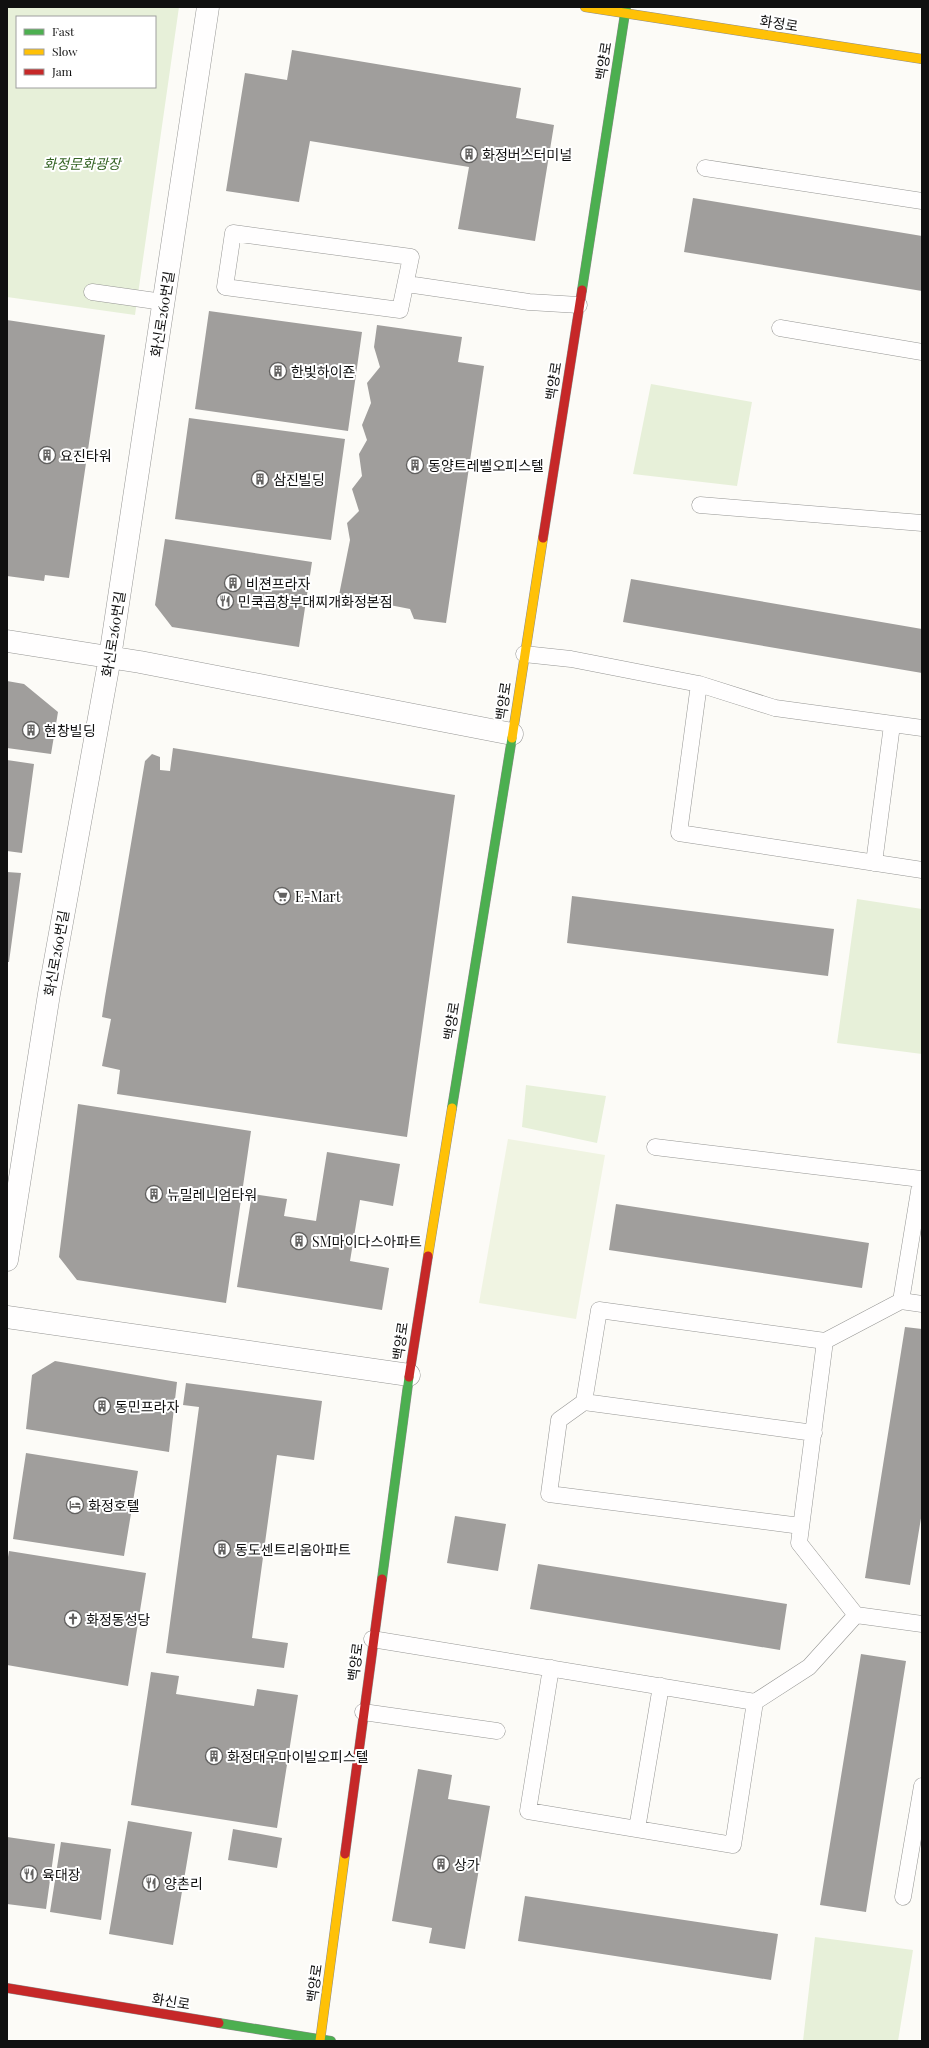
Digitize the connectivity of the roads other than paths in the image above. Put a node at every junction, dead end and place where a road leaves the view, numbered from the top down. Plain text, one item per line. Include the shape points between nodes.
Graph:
1 (208, 7) edge
2 (585, 7) edge
3 (626, 10) edge
4 (922, 59) edge
5 (705, 168) dead end
6 (922, 201) edge
7 (407, 284) junction
8 (92, 292) dead end
9 (163, 302) junction
10 (579, 305) junction
11 (780, 328) dead end
12 (922, 352) edge
13 (700, 505) dead end
14 (922, 523) edge
15 (7, 641) edge
16 (524, 654) junction
17 (110, 657) junction
18 (699, 684) junction
19 (892, 725) junction
20 (922, 728) edge
21 (512, 734) junction
22 (874, 863) junction
23 (922, 870) edge
24 (655, 1147) dead end
25 (921, 1180) edge
26 (918, 1228) edge
27 (7, 1260) edge
28 (901, 1301) junction
29 (922, 1304) edge
30 (7, 1317) edge
31 (825, 1341) junction
32 (409, 1375) junction
33 (584, 1402) junction
34 (814, 1433) junction
35 (801, 1526) junction
36 (856, 1615) junction
37 (922, 1624) edge
38 (372, 1639) junction
39 (551, 1668) junction
40 (661, 1686) junction
41 (755, 1702) junction
42 (363, 1712) junction
43 (497, 1731) dead end
44 (922, 1786) edge
45 (637, 1830) junction
46 (903, 1897) dead end
47 (7, 1988) edge
48 (320, 2040) edge
49 (331, 2041) edge

1 - 9 street, 화신로260번길
2 - 3 street, 화정로
3 - 4 street, 화정로
3 - 10 street, 백양로
5 - 6 lane
7 - 7 lane via 411,257 233,233 225,287 400,310
7 - 10 lane via 529,302
8 - 9 lane
9 - 17 street, 화신로260번길
10 - 16 street, 백양로
11 - 12 lane
13 - 14 lane
15 - 17 street
16 - 18 lane via 571,659
16 - 21 street, 백양로
17 - 21 street
17 - 27 street, 화신로260번길 via 49,994
18 - 19 lane via 775,708
18 - 22 lane via 679,832
19 - 20 lane
19 - 22 lane
21 - 32 street, 백양로
22 - 23 lane
24 - 25 lane
25 - 26 lane
26 - 28 lane
28 - 29 lane
28 - 31 lane
30 - 32 street
31 - 33 lane via 599,1310
31 - 34 lane
32 - 38 street, 백양로
33 - 34 lane
33 - 35 lane via 559,1420 549,1494
34 - 35 lane
35 - 36 lane via 799,1543
36 - 37 lane
36 - 41 lane via 809,1667
38 - 39 lane
38 - 42 street, 백양로
39 - 40 lane
39 - 45 lane via 528,1811
40 - 41 lane
40 - 45 lane
41 - 45 lane via 733,1845
42 - 43 lane
42 - 48 street, 백양로
44 - 46 lane
47 - 48 street, 화신로
48 - 49 street, 화신로

